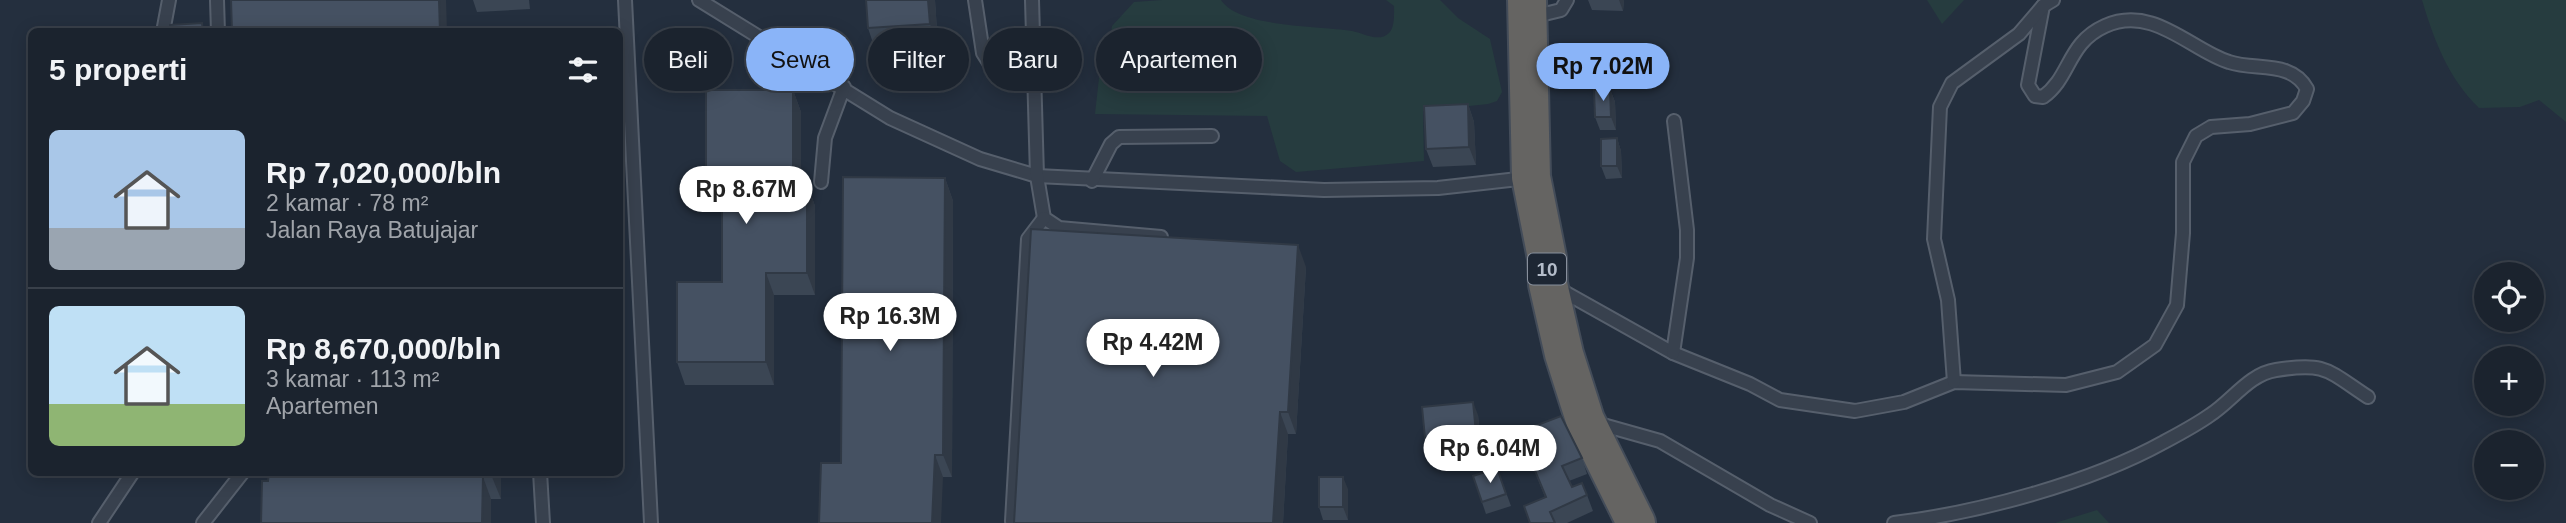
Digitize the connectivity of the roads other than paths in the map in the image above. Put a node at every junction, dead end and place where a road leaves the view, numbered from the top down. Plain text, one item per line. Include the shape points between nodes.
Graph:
1 (169, 0) edge
2 (218, 0) edge
3 (625, 0) edge
4 (699, 0) edge
5 (975, 0) edge
6 (1032, 0) edge
7 (1567, 0) edge
8 (2048, 3) edge
9 (1528, 9) edge
10 (164, 28) edge
11 (218, 28) edge
12 (746, 28) edge
13 (983, 52) edge
14 (843, 91) edge
15 (850, 91) edge
16 (1674, 121) dead end
17 (1212, 136) dead end
18 (1037, 176) junction
19 (1531, 177) junction
20 (1092, 181) junction
21 (821, 182) dead end
22 (1044, 218) junction
23 (1175, 239) edge
24 (1548, 284) junction
25 (1673, 354) junction
26 (1954, 382) junction
27 (2368, 397) dead end
28 (1585, 420) junction
29 (130, 476) edge
30 (240, 476) edge
31 (540, 476) edge
32 (1012, 521) edge
33 (99, 523) edge
34 (203, 523) edge
35 (543, 523) edge
36 (651, 523) edge
37 (1636, 523) edge
38 (1810, 523) edge
39 (1894, 523) edge

1 - 10 lane
2 - 11 lane
3 - 36 lane
4 - 12 lane
5 - 13 lane
6 - 18 lane
7 - 9 lane via 1561,10
8 - 26 lane via 2019,34 1952,83 1940,107 1934,239 1948,300
8 - 26 lane via 2028,85 2035,96 2043,97 2052,90 2078,44 2106,25 2141,21 2182,36 2228,62 2285,70 2301,78 2306,89 2294,113 2250,124 2211,127 2196,136 2183,162 2177,305 2155,345 2118,372 2066,385
9 - 19 highway, 10
14 - 21 lane via 825,138
15 - 18 lane via 891,118 980,159
16 - 25 lane via 1687,258
17 - 20 lane via 1119,137
18 - 20 lane
18 - 22 lane
19 - 20 lane via 1438,188 1324,190
19 - 24 highway, 10
22 - 23 lane via 1059,228
22 - 32 lane via 1028,239
24 - 25 lane
24 - 28 highway, 10
25 - 26 lane via 1780,400 1855,411 1904,402
27 - 39 lane via 2321,366 2272,371 2161,444 2076,479 1941,517
28 - 37 highway, 10
28 - 38 lane via 1660,441
29 - 33 lane
30 - 34 lane
31 - 35 lane

